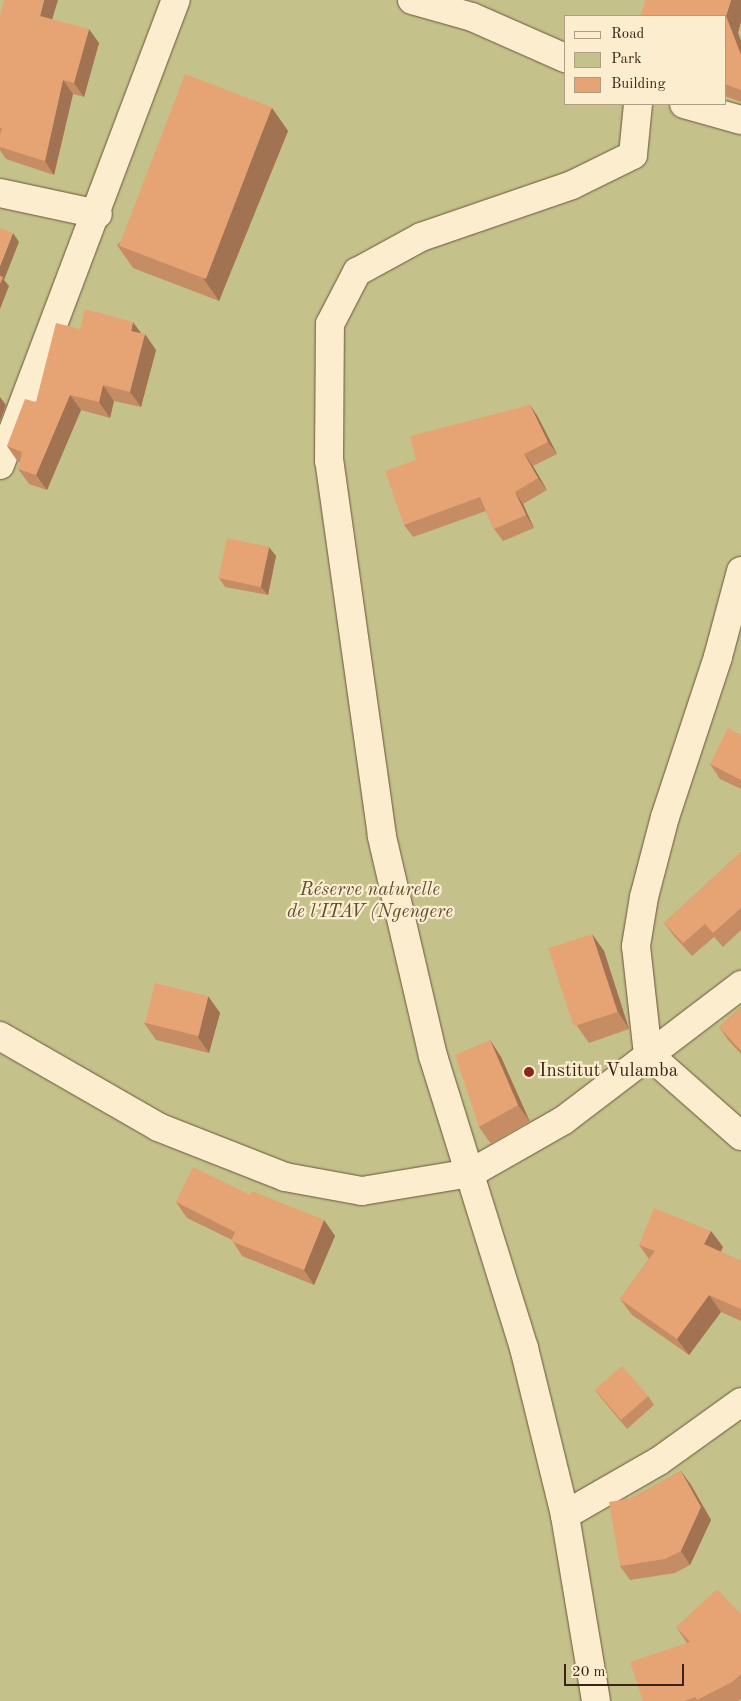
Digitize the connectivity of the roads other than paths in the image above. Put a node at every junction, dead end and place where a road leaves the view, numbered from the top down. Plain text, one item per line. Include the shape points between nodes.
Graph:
1 (176, 0) edge
2 (412, 0) edge
3 (564, 58) edge
4 (638, 105) edge
5 (688, 105) edge
6 (741, 120) edge
7 (0, 193) edge
8 (98, 214) junction
9 (0, 465) edge
10 (741, 571) edge
11 (741, 985) edge
12 (0, 1036) edge
13 (648, 1054) junction
14 (741, 1136) edge
15 (471, 1173) junction
16 (741, 1402) edge
17 (565, 1515) junction
18 (596, 1701) edge

1 - 8 street
2 - 3 street via 472,17
4 - 15 street via 633,155 572,185 421,237 357,272 330,324 329,461 382,836 433,1056
5 - 6 street
7 - 8 street
8 - 9 street
10 - 13 street via 718,657 665,817 644,897 636,946
11 - 13 street
12 - 15 street via 158,1127 285,1177 362,1192
13 - 14 street
13 - 15 street via 564,1120
15 - 17 street via 524,1348
16 - 17 street via 659,1461
17 - 18 street

